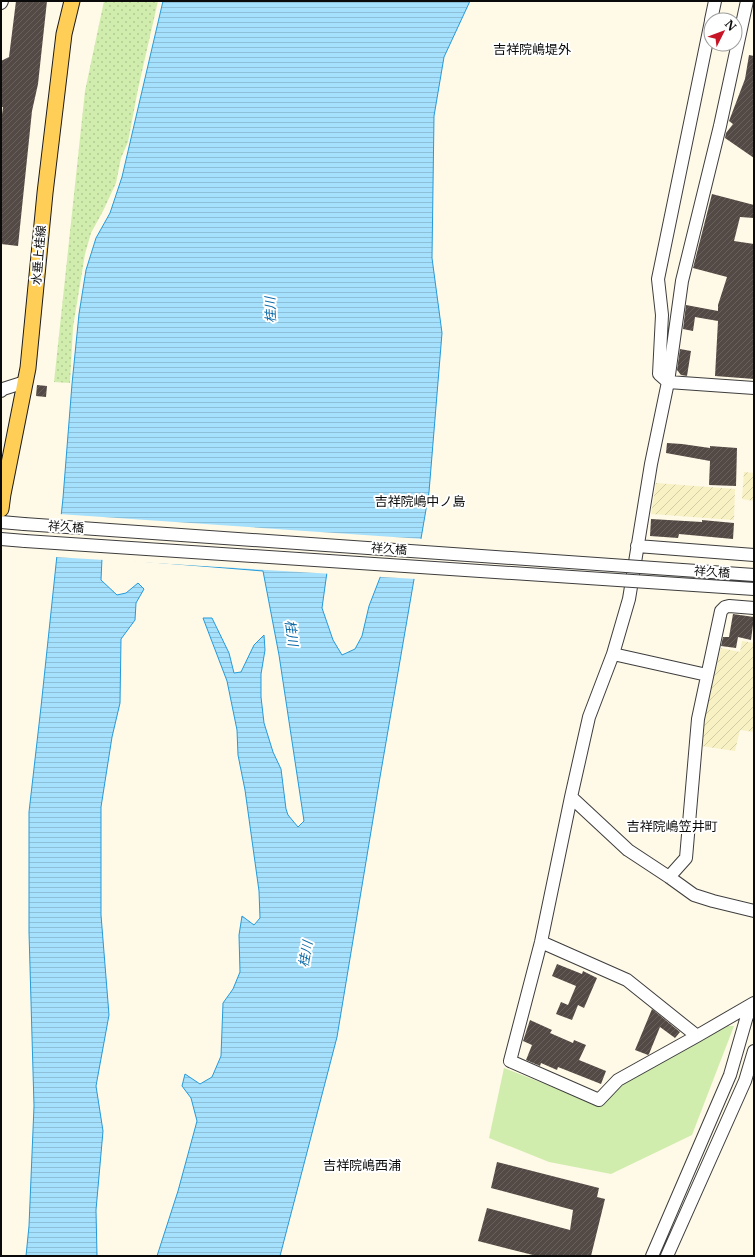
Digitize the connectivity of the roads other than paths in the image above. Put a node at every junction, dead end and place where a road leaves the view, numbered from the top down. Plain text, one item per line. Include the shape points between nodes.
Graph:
1 (72, 1) edge
2 (715, 1) edge
3 (747, 1) edge
4 (713, 12) edge
5 (705, 52) edge
6 (25, 382) junction
7 (668, 382) junction
8 (754, 388) edge
9 (1, 391) edge
10 (1, 509) edge
11 (1, 522) edge
12 (1, 539) edge
13 (637, 546) junction
14 (754, 555) edge
15 (754, 575) edge
16 (754, 589) edge
17 (754, 608) edge
18 (614, 654) junction
19 (707, 675) junction
20 (571, 797) junction
21 (669, 877) junction
22 (754, 911) edge
23 (541, 942) junction
24 (754, 1003) edge
25 (754, 1008) edge
26 (697, 1036) junction
27 (754, 1051) edge
28 (652, 1256) edge
29 (667, 1256) edge

1 - 6 main road, 水垂上桂線 via 64,34
2 - 4 street
3 - 7 street via 682,281
5 - 7 street via 658,279 662,315 659,374
6 - 9 street
6 - 10 main road, 水垂上桂線
7 - 8 street
7 - 13 street
11 - 15 street, 祥久橋, bridge
12 - 16 street, 祥久橋, bridge
13 - 14 street
13 - 18 street via 629,600
17 - 19 street via 729,606 721,611
18 - 19 street
18 - 20 street via 589,717
19 - 21 street via 698,719 686,858
20 - 21 street via 628,850
20 - 23 street
21 - 22 street via 694,895
23 - 26 street via 627,980
23 - 26 street via 510,1061 599,1100 618,1080
24 - 26 street
25 - 28 street via 747,1016 730,1075
27 - 29 street via 745,1081

